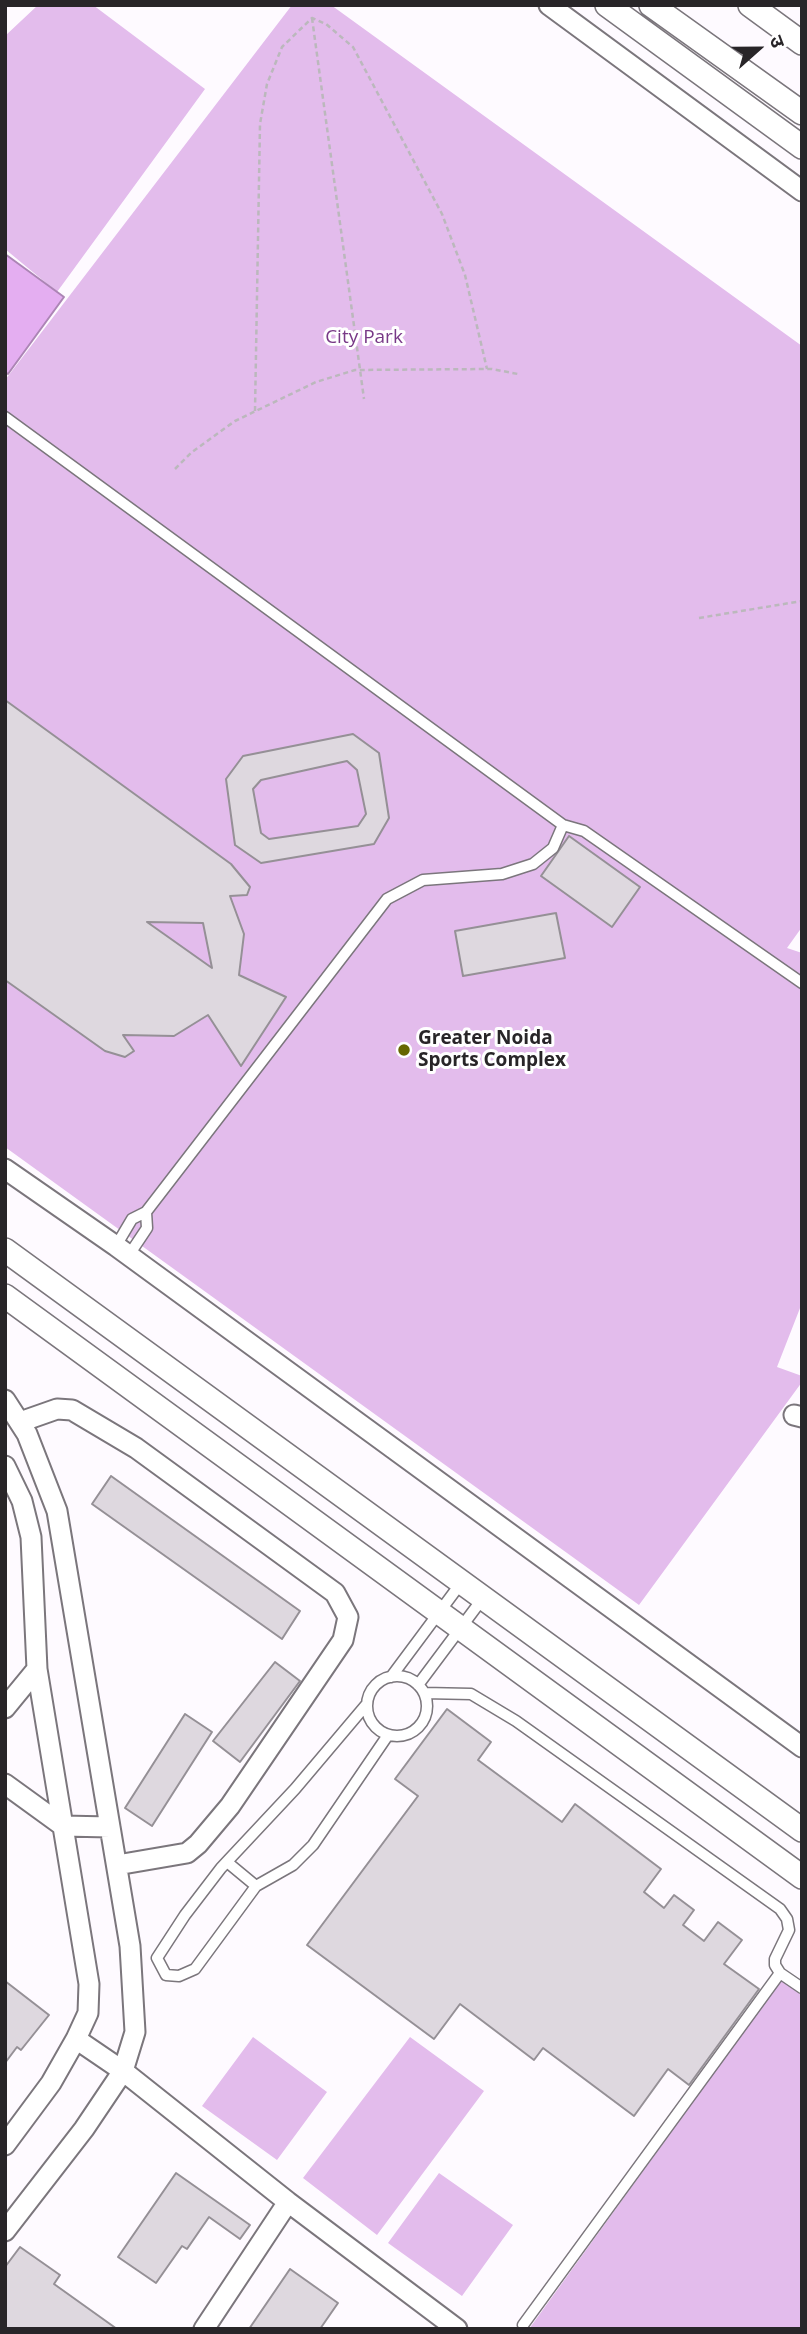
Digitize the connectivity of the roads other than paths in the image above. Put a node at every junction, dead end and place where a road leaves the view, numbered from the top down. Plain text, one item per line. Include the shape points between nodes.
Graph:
1 (549, 5) edge
2 (607, 5) edge
3 (651, 5) edge
4 (750, 5) edge
5 (802, 43) edge
6 (802, 113) edge
7 (802, 147) edge
8 (802, 191) edge
9 (5, 417) edge
10 (563, 825) junction
11 (802, 983) edge
12 (5, 1169) edge
13 (146, 1212) junction
14 (5, 1250) edge
15 (123, 1251) junction
16 (5, 1297) edge
17 (5, 1400) edge
18 (20, 1422) junction
19 (5, 1466) edge
20 (13, 1499) edge
21 (462, 1582) junction
22 (483, 1598) junction
23 (440, 1613) junction
24 (460, 1628) junction
25 (37, 1669) junction
26 (391, 1677) junction
27 (421, 1689) junction
28 (366, 1705) junction
29 (5, 1708) edge
30 (388, 1735) junction
31 (802, 1747) edge
32 (5, 1784) edge
33 (63, 1826) junction
34 (110, 1826) junction
35 (802, 1830) edge
36 (227, 1862) junction
37 (117, 1865) junction
38 (802, 1877) edge
39 (256, 1886) junction
40 (780, 1973) junction
41 (802, 1988) edge
42 (76, 2039) junction
43 (123, 2071) junction
44 (5, 2145) edge
45 (288, 2202) junction
46 (5, 2231) edge
47 (523, 2325) dead end
48 (204, 2329) edge
49 (457, 2329) edge

1 - 8 street
2 - 7 street
3 - 6 street
4 - 5 street
9 - 10 lane
10 - 11 lane via 584,831
10 - 13 lane via 554,848 533,864 502,874 423,880 387,899
12 - 15 street
13 - 15 lane via 132,1219
13 - 15 lane via 147,1228
14 - 21 street
15 - 31 street
16 - 23 street
17 - 18 street
18 - 34 street via 57,1511
18 - 37 street via 57,1409 83,1416 136,1448 335,1593 348,1617 343,1640 230,1806 198,1844 187,1853
19 - 20 street
20 - 25 street via 31,1537
21 - 22 street
21 - 23 lane
22 - 24 lane
22 - 35 street
23 - 24 street
23 - 26 lane
24 - 27 lane
24 - 38 street
25 - 29 street
25 - 33 street
26 - 27 lane via 410,1679
26 - 28 lane via 374,1686
27 - 30 lane via 426,1703 422,1722 407,1734
27 - 40 lane via 471,1694 516,1721 780,1909 789,1930 775,1959
28 - 30 lane via 372,1723
28 - 36 lane
30 - 39 lane via 313,1845 293,1865
32 - 33 street
33 - 34 street
33 - 42 street via 89,1984 88,2012
34 - 37 street
36 - 39 lane
36 - 39 lane via 157,1958 166,1975 179,1976 195,1969
37 - 43 street via 134,1995 135,2032
40 - 41 lane
40 - 47 lane
42 - 43 street
42 - 44 street
43 - 45 street
43 - 46 street
45 - 48 street
45 - 49 street

